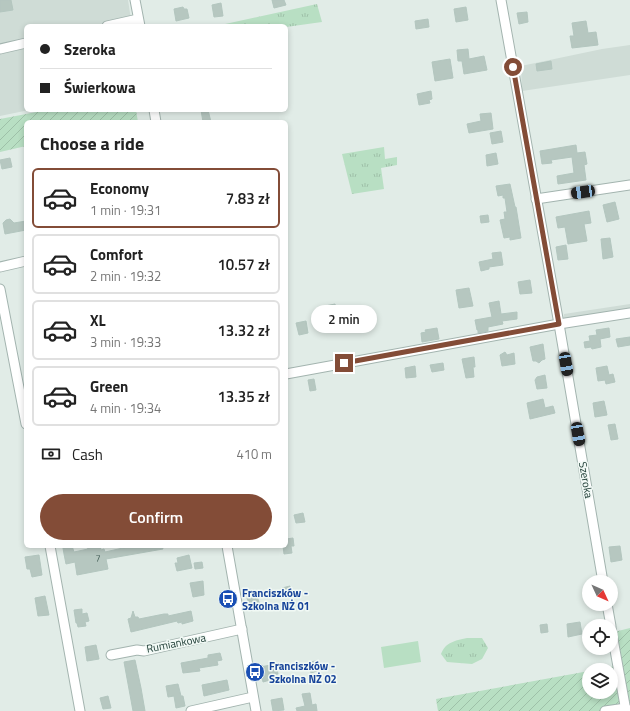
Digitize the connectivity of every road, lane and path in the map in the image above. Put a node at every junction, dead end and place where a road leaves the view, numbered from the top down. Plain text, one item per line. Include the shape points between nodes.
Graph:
1 (135, 0) edge
2 (501, 0) edge
3 (139, 23) edge
4 (128, 24) edge
5 (24, 43) edge
6 (0, 49) edge
7 (630, 185) edge
8 (536, 199) junction
9 (24, 261) edge
10 (0, 267) edge
11 (0, 289) edge
12 (630, 313) edge
13 (559, 324) junction
14 (288, 374) edge
15 (24, 414) edge
16 (50, 548) edge
17 (227, 548) edge
18 (602, 575) edge
19 (242, 629) junction
20 (111, 655) dead end
21 (616, 655) edge
22 (254, 697) junction
23 (626, 709) edge
24 (80, 711) edge
25 (192, 711) edge
26 (256, 711) edge
27 (605, 711) edge

1 - 3 street
2 - 8 street, Szeroka
3 - 4 street
5 - 6 street
7 - 8 street
8 - 13 street, Szeroka
9 - 10 street
11 - 15 street
12 - 13 street
13 - 14 street
13 - 18 street, Szeroka
16 - 24 street
17 - 19 street
19 - 20 street, Rumiankowa via 144,651 141,649
19 - 22 street
21 - 23 street
22 - 25 street
22 - 26 street
23 - 27 street

